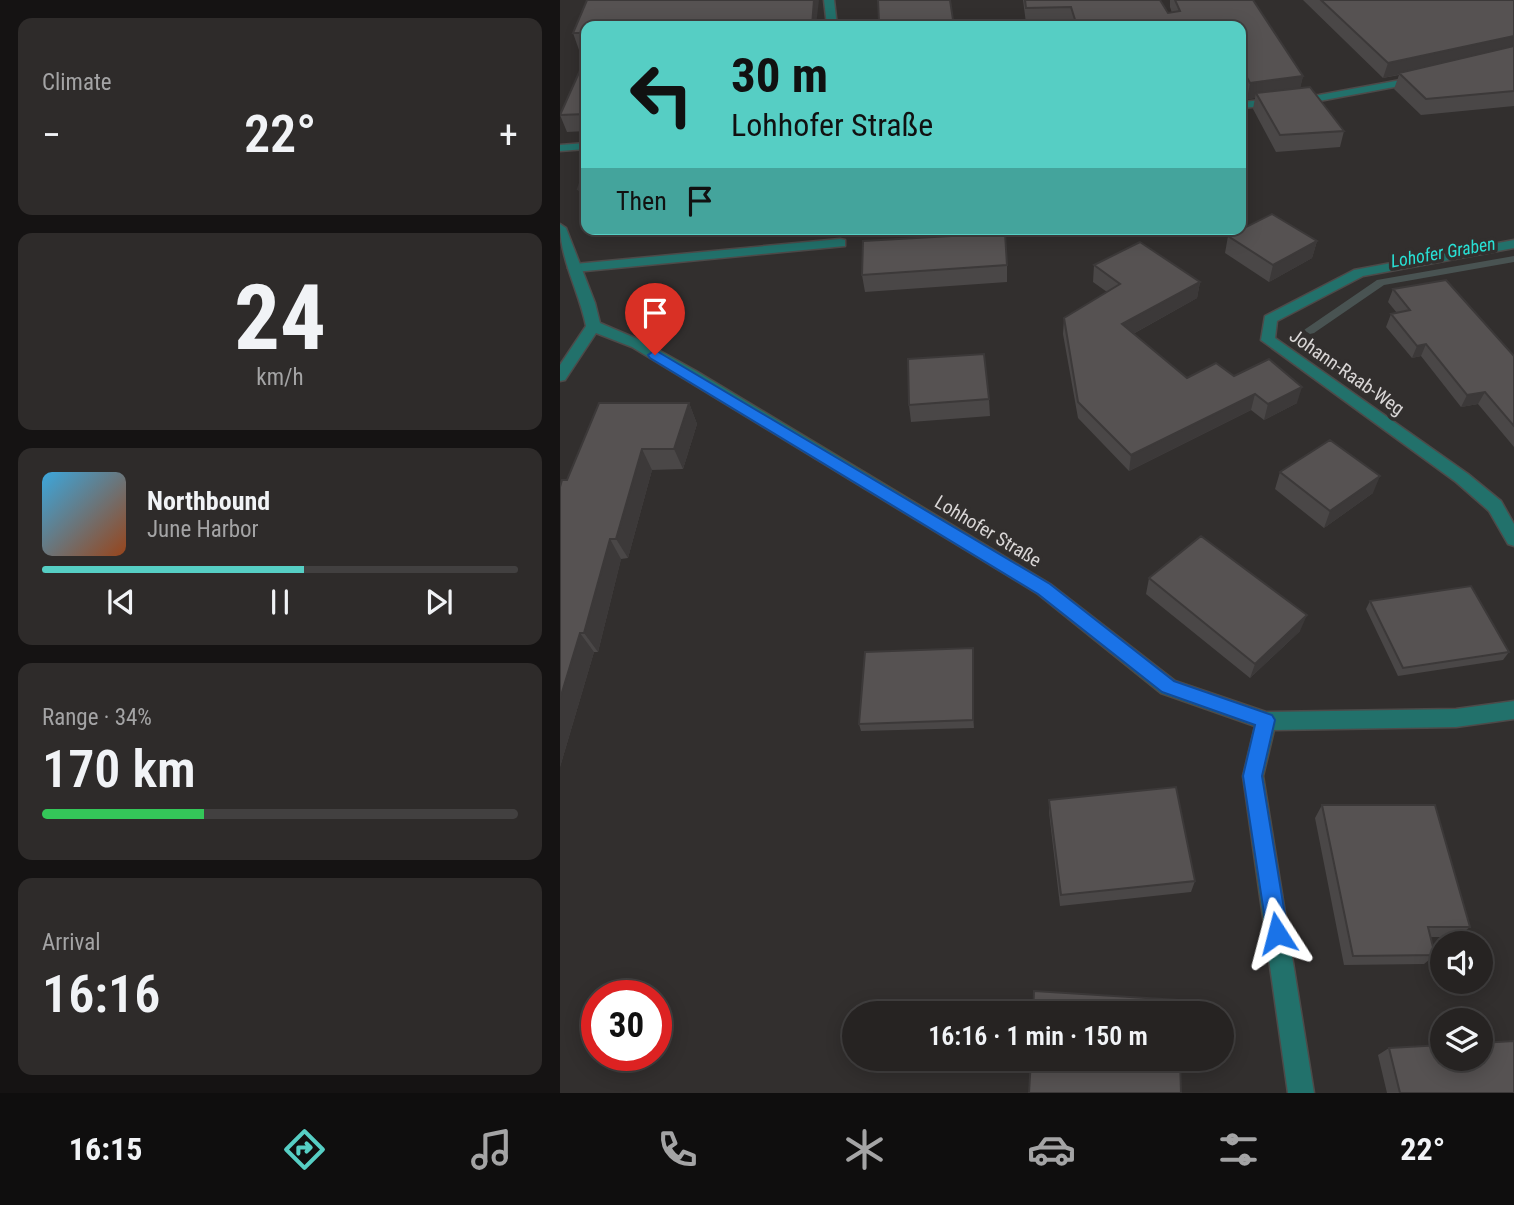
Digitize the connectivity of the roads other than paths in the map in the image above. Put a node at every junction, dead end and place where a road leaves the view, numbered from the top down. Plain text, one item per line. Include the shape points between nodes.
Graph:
1 (829, 0) edge
2 (831, 21) edge
3 (1424, 79) edge
4 (1246, 105) edge
5 (581, 146) edge
6 (560, 148) edge
7 (560, 228) edge
8 (840, 243) dead end
9 (1514, 244) edge
10 (575, 268) junction
11 (593, 326) junction
12 (560, 376) edge
13 (1514, 540) edge
14 (1514, 710) edge
15 (1266, 720) junction
16 (1301, 1093) edge

1 - 2 street
3 - 4 street via 1319,98
5 - 6 street
7 - 10 street
8 - 10 street
9 - 13 street, Johann-Raab-Weg via 1359,273 1270,319 1268,340 1462,478 1495,506
10 - 11 street
11 - 12 street
11 - 15 street, Lohhofer Straße via 680,369 1044,589 1168,687
14 - 15 street, Lohhofer Straße via 1456,718
15 - 16 street via 1253,776

